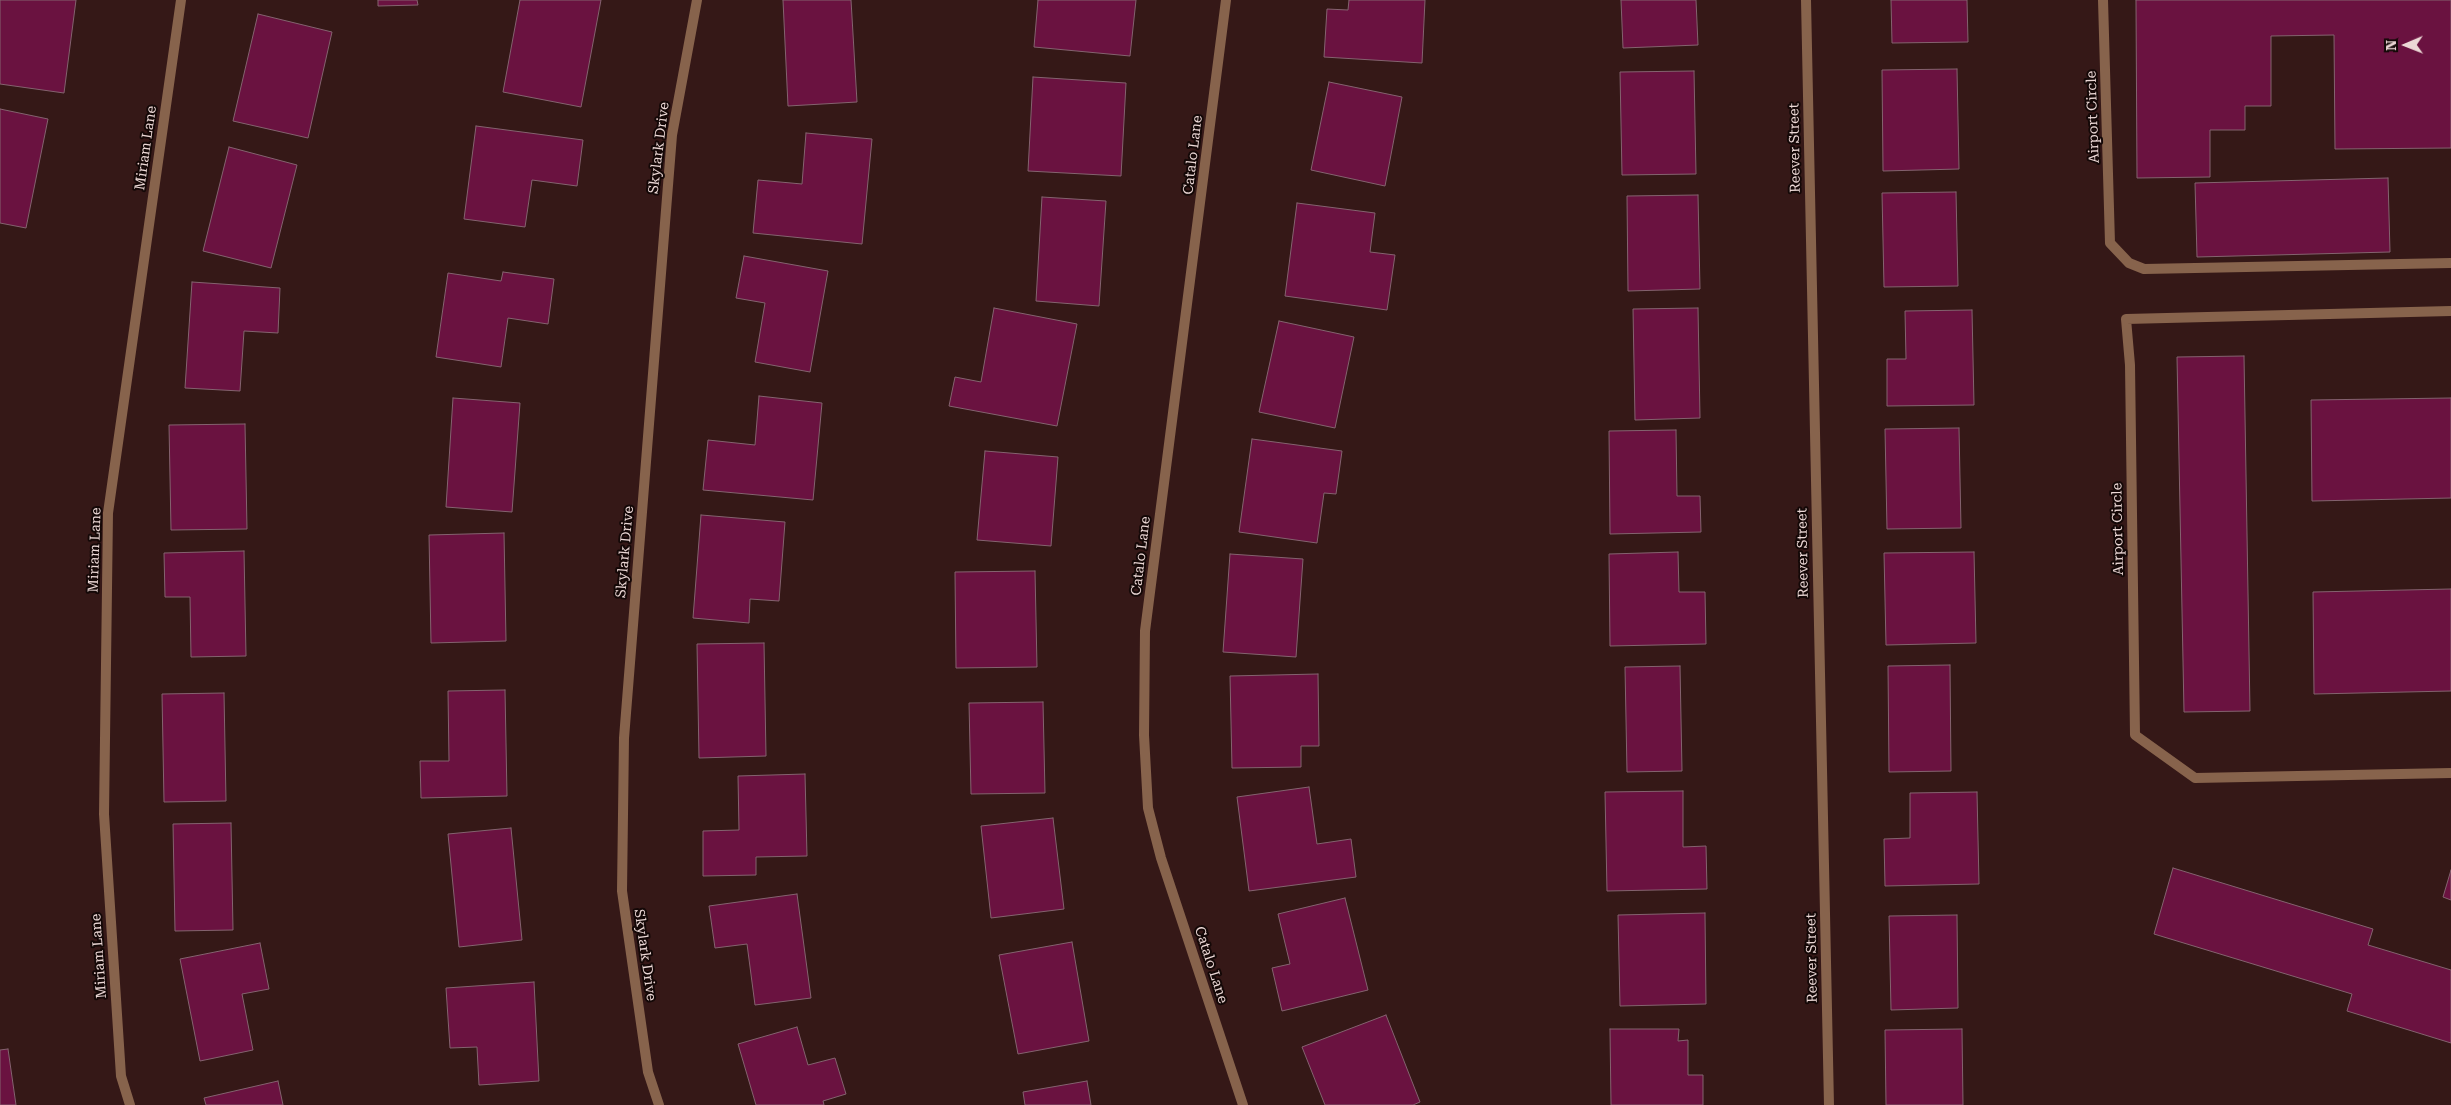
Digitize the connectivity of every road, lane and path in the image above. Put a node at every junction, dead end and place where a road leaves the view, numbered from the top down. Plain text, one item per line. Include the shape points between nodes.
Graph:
1 (181, 0) edge
2 (697, 0) edge
3 (1226, 0) edge
4 (1806, 0) edge
5 (2103, 0) edge
6 (2451, 263) edge
7 (2451, 311) edge
8 (2451, 773) edge
9 (130, 1105) edge
10 (659, 1105) edge
11 (1243, 1105) edge
12 (1829, 1105) edge

1 - 9 street, Miriam Lane via 108,513 104,814 121,1076
2 - 10 street, Skylark Drive via 672,135 624,738 622,891 648,1072
3 - 11 street, Catalo Lane via 1145,631 1144,734 1148,808 1160,858
4 - 12 street, Reever Street
5 - 6 street, Airport Circle via 2110,243 2129,263 2144,269
7 - 8 street, Airport Circle via 2126,319 2130,364 2135,735 2195,778

